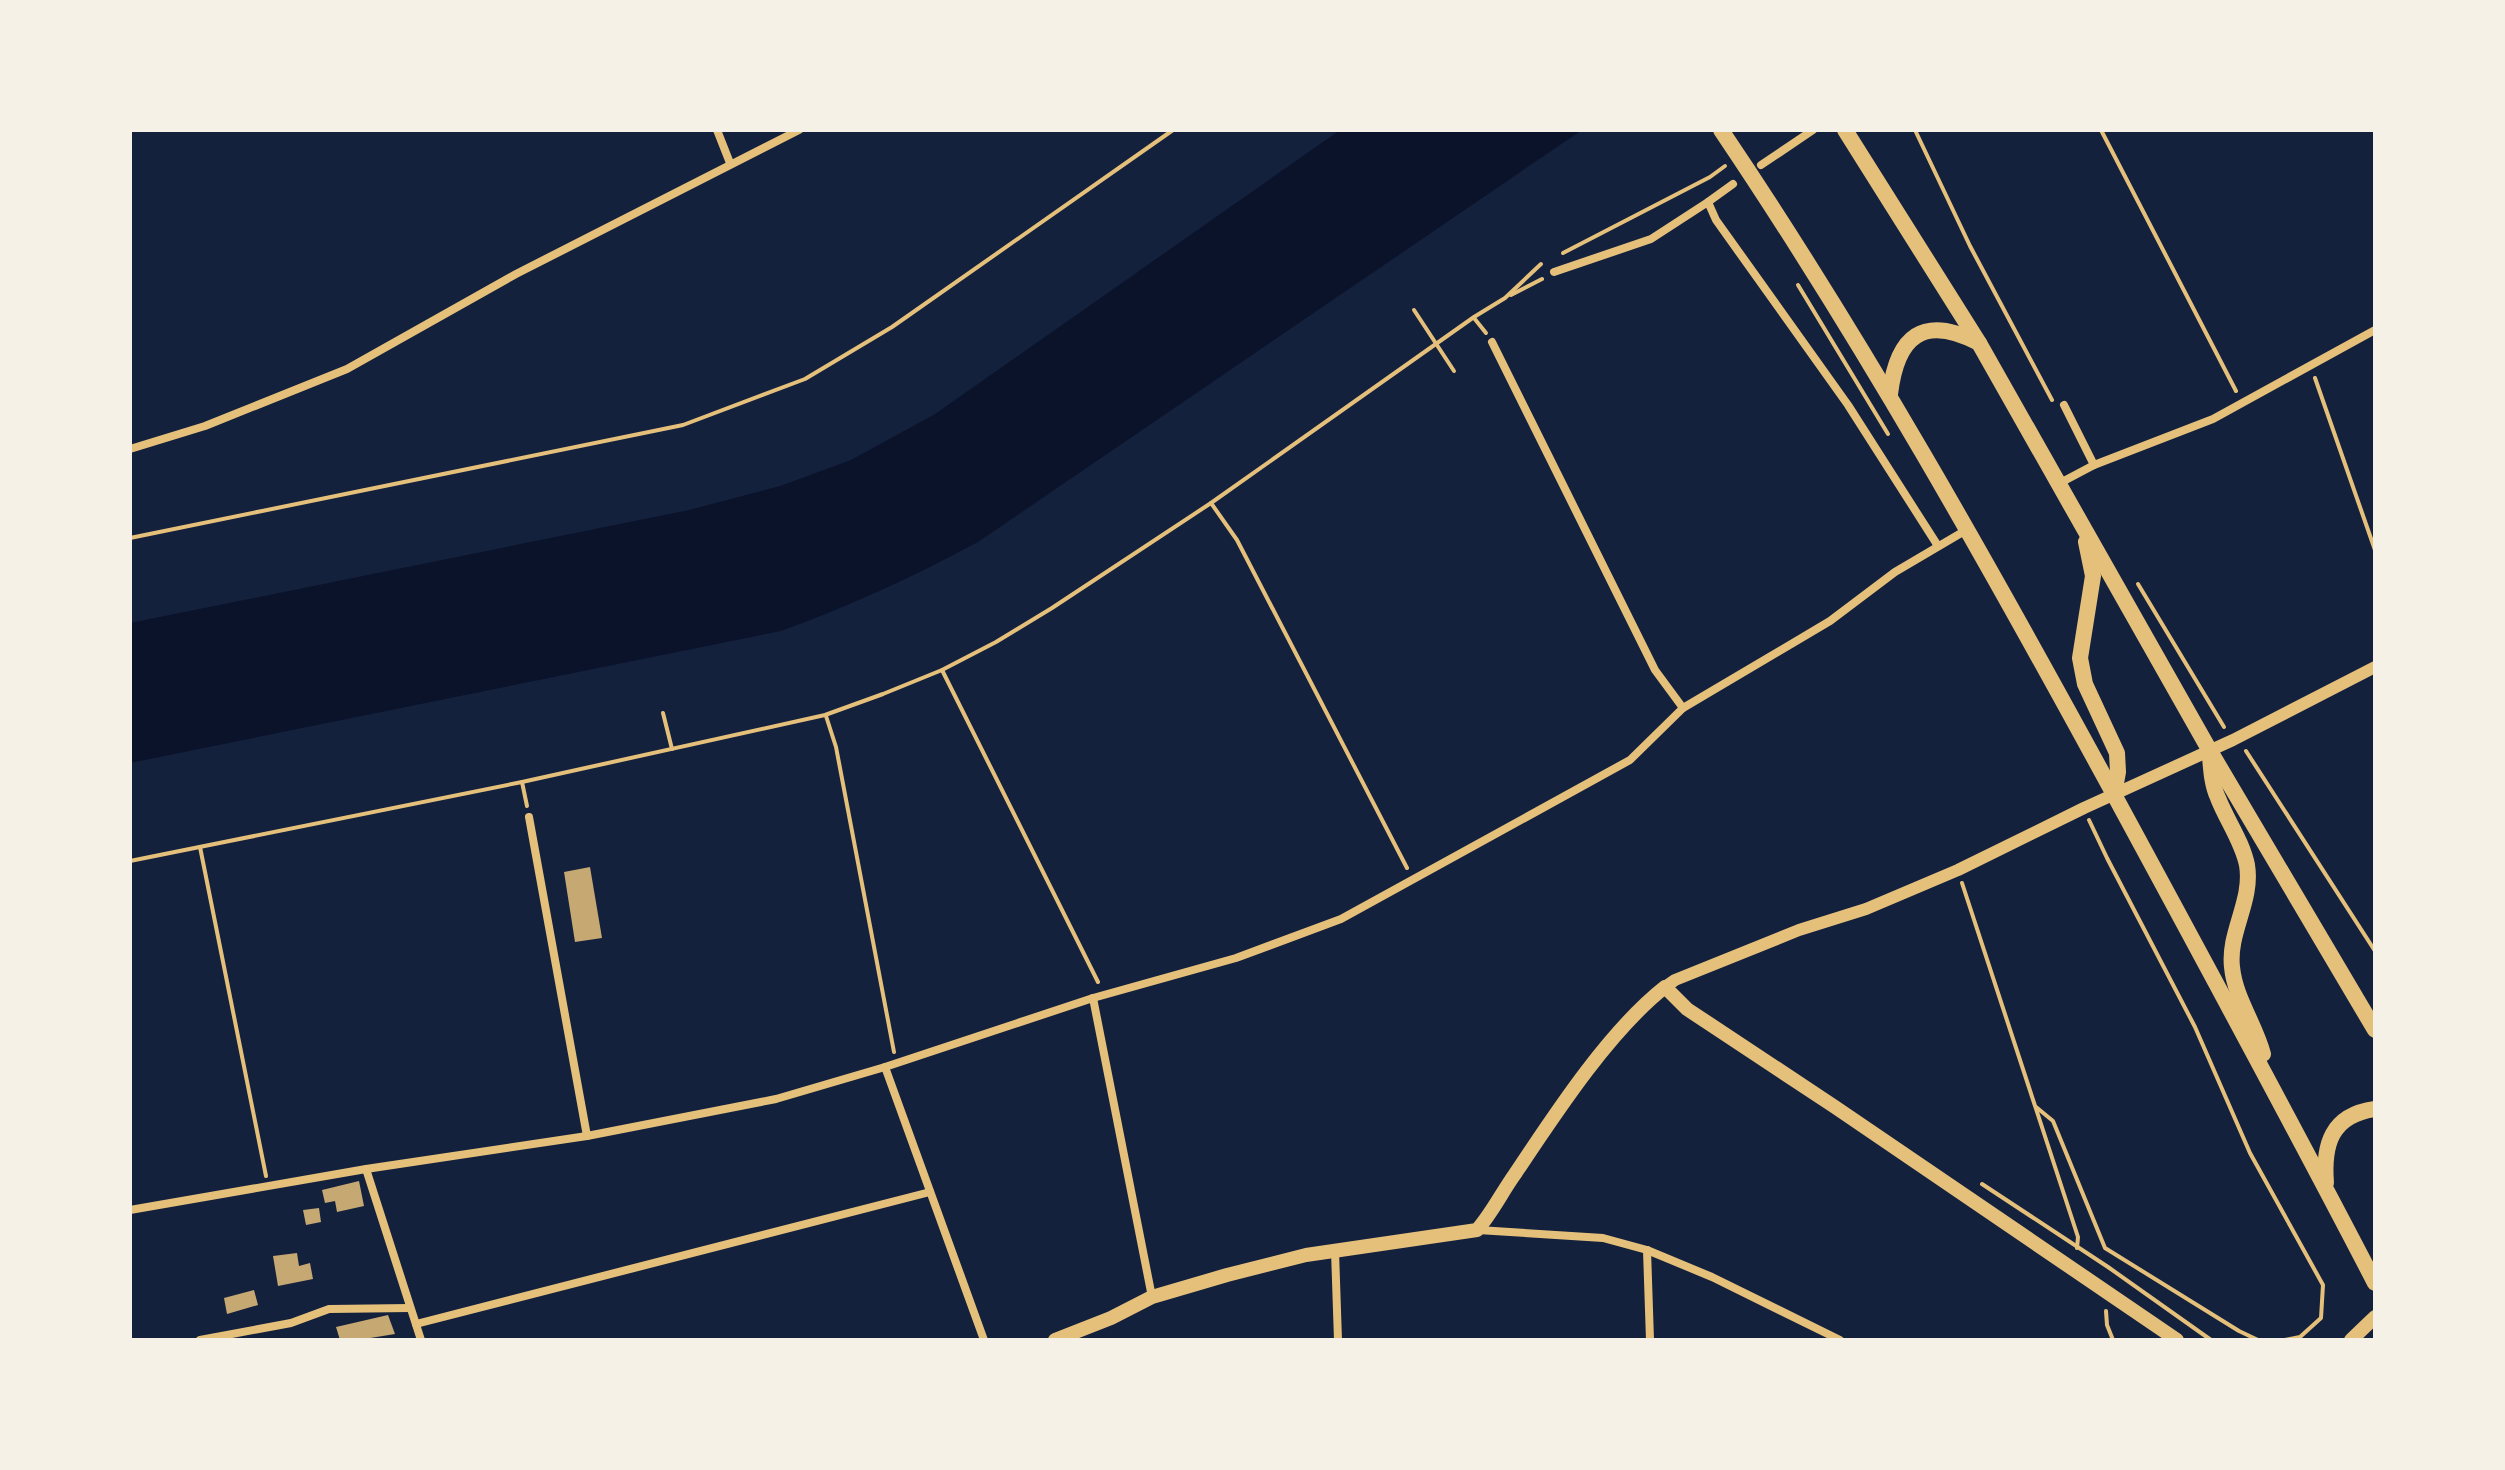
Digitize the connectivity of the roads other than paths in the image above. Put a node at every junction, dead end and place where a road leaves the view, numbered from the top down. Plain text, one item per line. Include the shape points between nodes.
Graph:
1 (717, 130) edge
2 (799, 130) edge
3 (1813, 130) edge
4 (1845, 130) edge
5 (1722, 132) edge
6 (730, 163) junction
7 (1761, 165) dead end
8 (1733, 184) dead end
9 (1708, 202) junction
10 (1554, 272) road end
11 (2375, 330) edge
12 (1492, 342) dead end
13 (1979, 343) junction
14 (1890, 394) junction
15 (2064, 405) road end
16 (130, 449) edge
17 (2094, 465) junction
18 (2060, 483) junction
19 (2075, 511) junction
20 (1968, 529) junction
21 (1938, 546) junction
22 (2375, 667) edge
23 (1683, 708) junction
24 (2210, 751) junction
25 (2114, 794) junction
26 (529, 817) road end
27 (1665, 987) junction
28 (1093, 998) junction
29 (2375, 1030) edge
30 (885, 1067) junction
31 (2270, 1083) junction
32 (2375, 1109) edge
33 (587, 1136) junction
34 (366, 1169) junction
35 (2326, 1189) junction
36 (930, 1192) junction
37 (130, 1210) edge
38 (1477, 1230) junction
39 (1647, 1250) junction
40 (1335, 1251) junction
41 (2375, 1283) edge
42 (1152, 1297) junction
43 (410, 1308) junction
44 (2375, 1317) edge
45 (416, 1324) junction
46 (200, 1340) edge
47 (421, 1340) edge
48 (984, 1340) edge
49 (1055, 1340) edge
50 (1338, 1340) edge
51 (1650, 1340) edge
52 (1840, 1340) edge
53 (2177, 1340) edge
54 (2351, 1340) edge

1 - 6 street
2 - 6 street
3 - 7 street
4 - 13 highway
5 - 14 highway
6 - 16 street via 347,369 205,426
8 - 9 street
9 - 10 street via 1651,239
9 - 21 street
11 - 17 street via 2213,419
12 - 23 street via 1655,670
13 - 14 highway via 1958,332 1925,331 1899,354
13 - 18 highway
14 - 20 highway
15 - 17 street
17 - 18 street
18 - 19 highway
19 - 24 highway
19 - 25 highway via 2093,576 2080,658 2085,684 2117,753
20 - 21 street
20 - 25 highway
21 - 23 street via 1830,621
22 - 24 street
23 - 28 street via 1630,760 1341,919 1236,958
24 - 25 street
24 - 29 highway
24 - 31 highway via 2217,797 2243,848 2249,885 2232,967
25 - 27 street via 1958,870 1866,909 1745,950
25 - 31 highway
26 - 33 street
27 - 38 main road via 1625,1026 1555,1115
27 - 53 main road via 1687,1009
28 - 30 street
28 - 42 street
30 - 33 street via 776,1099
30 - 36 street
31 - 35 highway
32 - 35 highway via 2351,1117 2328,1140
33 - 34 street
34 - 37 street
34 - 43 street
35 - 41 highway
36 - 45 street
36 - 48 street
38 - 39 street via 1603,1238
38 - 40 main road
39 - 51 street
39 - 52 street
40 - 42 main road
40 - 50 street
42 - 49 main road
43 - 45 street
43 - 46 street via 329,1309 291,1323
44 - 54 main road
45 - 47 street

